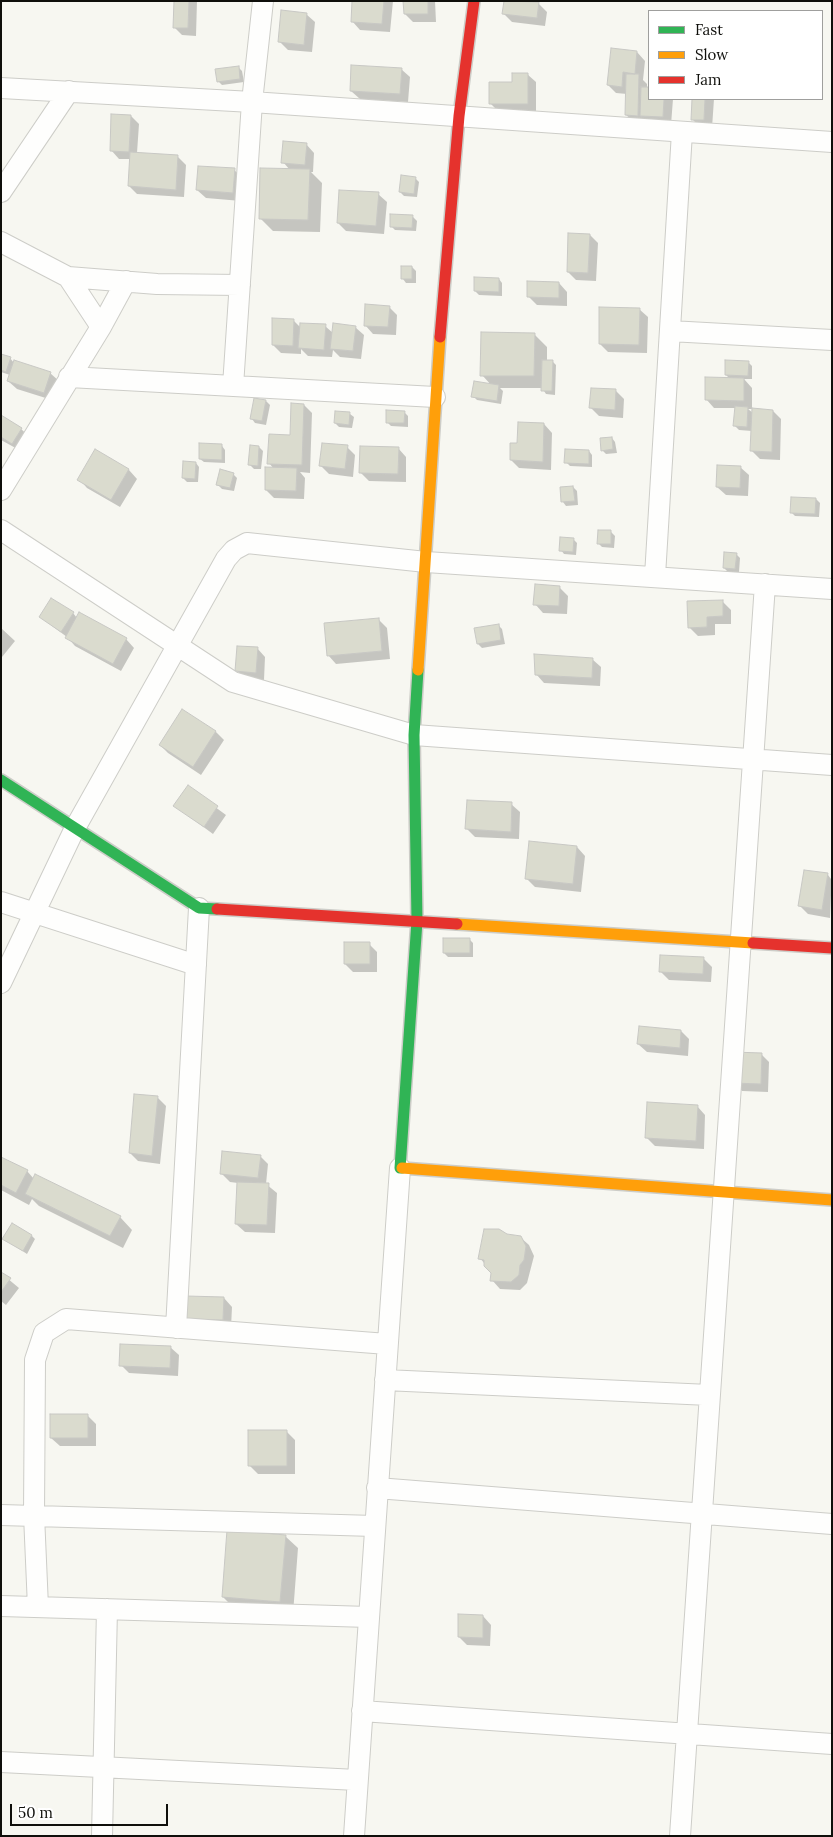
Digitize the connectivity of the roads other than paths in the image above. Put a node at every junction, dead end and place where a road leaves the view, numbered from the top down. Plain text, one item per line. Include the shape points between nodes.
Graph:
1 (263, 1) edge
2 (474, 1) edge
3 (1, 88) edge
4 (68, 91) junction
5 (252, 102) junction
6 (459, 116) junction
7 (682, 132) junction
8 (832, 142) edge
9 (1, 192) edge
10 (1, 242) edge
11 (68, 278) junction
12 (126, 281) junction
13 (240, 286) junction
14 (101, 327) junction
15 (670, 331) junction
16 (832, 340) edge
17 (69, 377) junction
18 (233, 386) junction
19 (436, 397) junction
20 (1, 490) edge
21 (1, 530) edge
22 (426, 562) junction
23 (655, 576) junction
24 (765, 584) junction
25 (832, 589) edge
26 (179, 646) junction
27 (414, 735) junction
28 (753, 760) junction
29 (832, 766) edge
30 (1, 780) edge
31 (75, 828) junction
32 (1, 902) edge
33 (199, 908) junction
34 (34, 913) junction
35 (416, 921) junction
36 (740, 942) junction
37 (832, 948) edge
38 (196, 966) junction
39 (1, 983) edge
40 (400, 1168) junction
41 (723, 1192) junction
42 (832, 1200) edge
43 (176, 1328) junction
44 (388, 1344) junction
45 (385, 1380) junction
46 (710, 1395) junction
47 (377, 1488) junction
48 (701, 1514) junction
49 (1, 1515) edge
50 (34, 1515) junction
51 (832, 1524) edge
52 (374, 1526) junction
53 (1, 1606) edge
54 (38, 1607) junction
55 (107, 1609) junction
56 (368, 1616) junction
57 (362, 1711) junction
58 (686, 1734) junction
59 (832, 1744) edge
60 (1, 1762) edge
61 (103, 1767) junction
62 (357, 1780) junction
63 (102, 1836) edge
64 (354, 1836) edge
65 (680, 1836) edge

1 - 5 street
2 - 6 street
3 - 4 street
4 - 5 street
4 - 9 street
5 - 6 street
5 - 13 street
6 - 7 street
6 - 19 street
7 - 8 street
7 - 15 street
10 - 11 street
11 - 12 street
11 - 14 street
12 - 13 street
12 - 14 street
13 - 18 street
14 - 17 street
15 - 16 street
15 - 23 street
17 - 18 street
17 - 20 street
18 - 19 street
19 - 22 street
21 - 26 street
22 - 23 street
22 - 26 street via 247,543 226,559
22 - 27 street
23 - 24 street
24 - 25 street
24 - 28 street
26 - 27 street via 233,682
26 - 31 street
27 - 28 street
27 - 35 street
28 - 29 street
28 - 36 street
30 - 31 street
31 - 33 street
31 - 34 street
32 - 34 street
33 - 35 street
33 - 38 street
34 - 38 street
34 - 39 street
35 - 36 street
35 - 40 street
36 - 37 street
36 - 41 street
38 - 43 street
40 - 41 street
40 - 44 street
41 - 42 street
41 - 46 street
43 - 44 street
43 - 50 street via 66,1319 44,1333 35,1360
44 - 45 street
45 - 46 street
45 - 47 street
46 - 48 street
47 - 48 street
47 - 52 street
48 - 51 street
48 - 58 street
49 - 50 street
50 - 52 street
50 - 54 street
52 - 56 street
53 - 54 street
54 - 55 street
55 - 56 street
55 - 61 street
56 - 57 street
57 - 58 street
57 - 62 street
58 - 59 street
58 - 65 street
60 - 61 street
61 - 62 street
61 - 63 street
62 - 64 street

